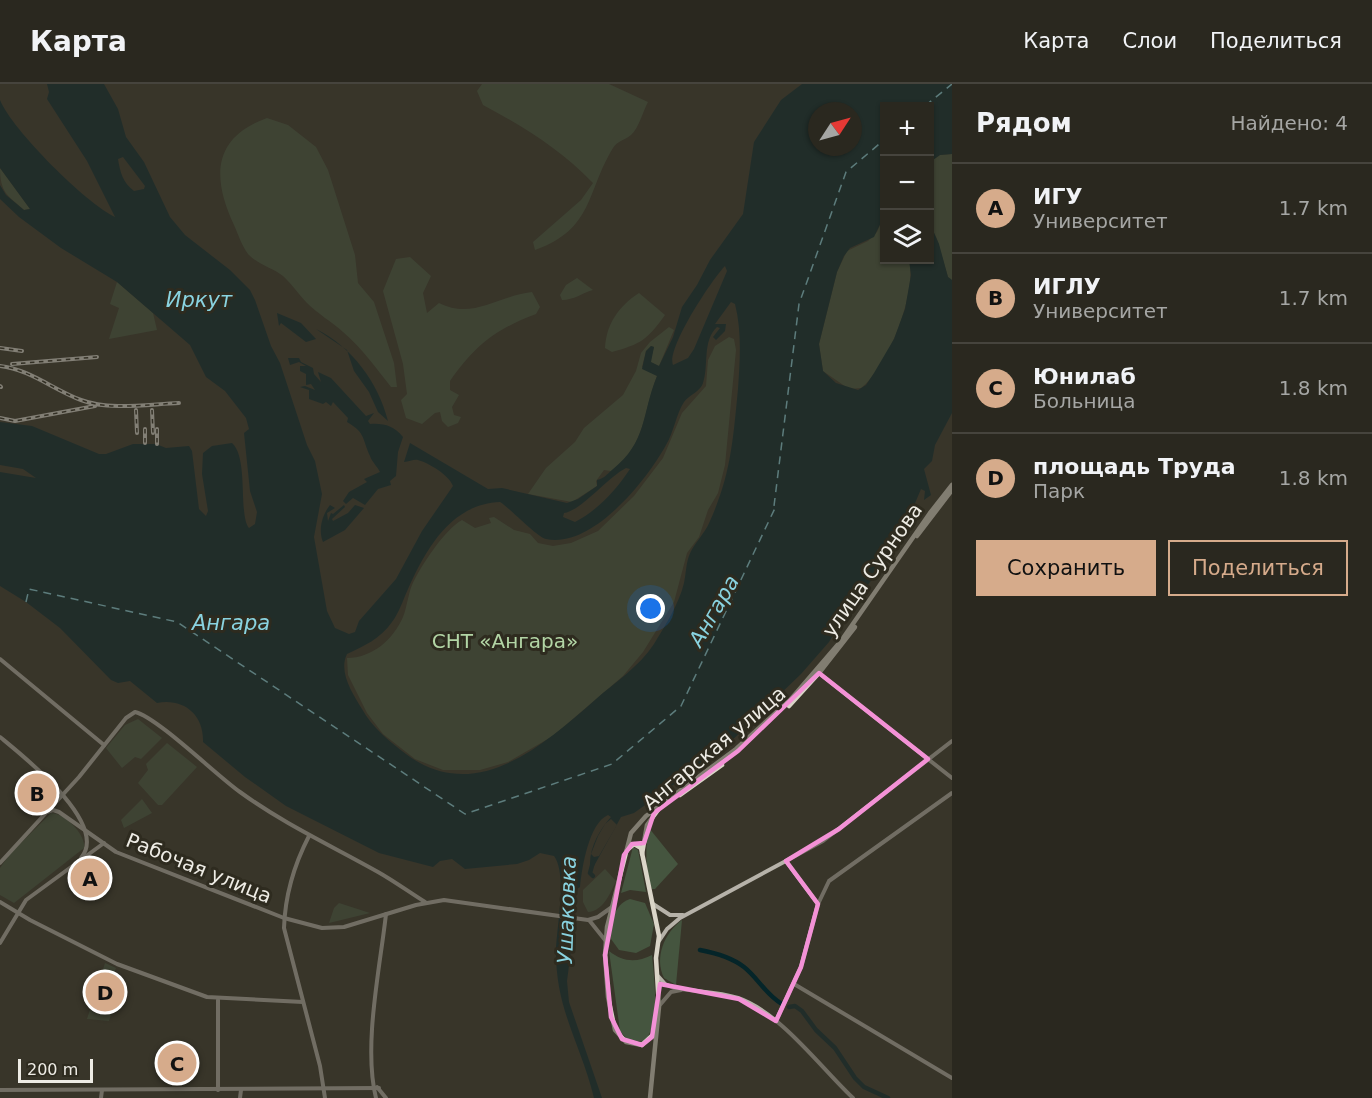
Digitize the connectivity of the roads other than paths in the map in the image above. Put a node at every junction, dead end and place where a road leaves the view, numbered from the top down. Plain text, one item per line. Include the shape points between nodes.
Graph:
1 (952, 485) edge
2 (952, 490) edge
3 (0, 659) edge
4 (818, 672) junction
5 (0, 737) edge
6 (952, 741) edge
7 (104, 745) junction
8 (928, 759) junction
9 (952, 778) edge
10 (64, 793) junction
11 (952, 793) edge
12 (47, 812) junction
13 (82, 828) junction
14 (309, 836) junction
15 (104, 843) junction
16 (1, 851) edge
17 (7, 853) junction
18 (642, 854) junction
19 (624, 855) junction
20 (81, 858) junction
21 (786, 861) junction
22 (0, 863) edge
23 (26, 900) junction
24 (0, 902) edge
25 (426, 902) junction
26 (652, 902) junction
27 (818, 904) junction
28 (613, 906) junction
29 (8, 907) junction
30 (17, 913) junction
31 (689, 913) junction
32 (386, 914) junction
33 (284, 918) junction
34 (585, 920) junction
35 (605, 940) junction
36 (0, 941) edge
37 (658, 945) junction
38 (658, 975) junction
39 (794, 984) junction
40 (684, 990) junction
41 (218, 1000) junction
42 (303, 1002) junction
43 (659, 1007) junction
44 (776, 1021) junction
45 (655, 1033) junction
46 (642, 1045) junction
47 (653, 1058) junction
48 (952, 1078) edge
49 (372, 1081) junction
50 (373, 1088) junction
51 (324, 1089) junction
52 (0, 1090) edge
53 (102, 1090) junction
54 (218, 1090) junction
55 (241, 1090) junction
56 (381, 1090) junction
57 (376, 1096) edge
58 (101, 1098) edge
59 (240, 1098) edge
60 (325, 1098) edge
61 (386, 1098) edge
62 (650, 1098) edge
63 (853, 1098) edge

1 - 4 main road, улица Сурнова
2 - 4 main road, улица Сурнова
3 - 7 main road
4 - 8 main road
4 - 18 main road, Ангарская улица via 794,701 738,751 654,813 645,831
4 - 19 main road, Ангарская улица via 736,749 639,822 630,833
5 - 10 main road
6 - 8 main road
7 - 10 main road
7 - 14 main road via 129,715 135,712 147,717 241,793
8 - 9 main road
8 - 21 main road via 839,830
10 - 12 main road
10 - 13 main road
11 - 27 main road via 838,873
12 - 13 main road, Рабочая улица via 59,812
12 - 17 main road
13 - 15 main road, Рабочая улица
13 - 20 main road via 87,847
14 - 25 main road
14 - 33 main road via 293,876
15 - 20 main road
15 - 33 main road, Рабочая улица via 116,852
16 - 17 main road
17 - 22 main road
18 - 19 main road via 640,846 634,844
18 - 26 main road
19 - 28 main road
20 - 23 main road
21 - 27 main road
21 - 31 main road
23 - 29 main road via 15,908
23 - 30 main road
24 - 29 main road
25 - 32 main road, Рабочая улица
25 - 34 main road, Рабочая улица via 458,900
26 - 31 main road via 670,915
26 - 37 main road
27 - 39 main road
28 - 34 main road via 598,917
28 - 35 main road
29 - 30 main road
29 - 36 main road via 12,917
30 - 36 main road
30 - 41 main road via 117,964
31 - 37 main road via 672,924
32 - 33 main road, Рабочая улица via 333,928
32 - 49 main road via 376,994
33 - 42 main road, Рабочая улица
34 - 35 main road
35 - 46 main road via 608,997 615,1030 626,1042
37 - 38 main road
38 - 40 main road via 665,984
38 - 43 main road
39 - 44 main road
39 - 48 main road
40 - 43 main road via 671,992
40 - 44 main road via 739,999
41 - 42 main road
41 - 54 main road
42 - 51 main road, Рабочая улица
43 - 45 main road
44 - 63 main road
45 - 46 main road
45 - 47 main road
46 - 47 main road
47 - 62 main road
49 - 50 main road
49 - 56 main road
50 - 51 main road
50 - 56 main road
50 - 57 main road
51 - 55 main road
51 - 60 main road, Рабочая улица
52 - 53 main road
53 - 54 main road
53 - 58 main road
54 - 55 main road
55 - 59 main road
56 - 57 main road
56 - 61 main road

